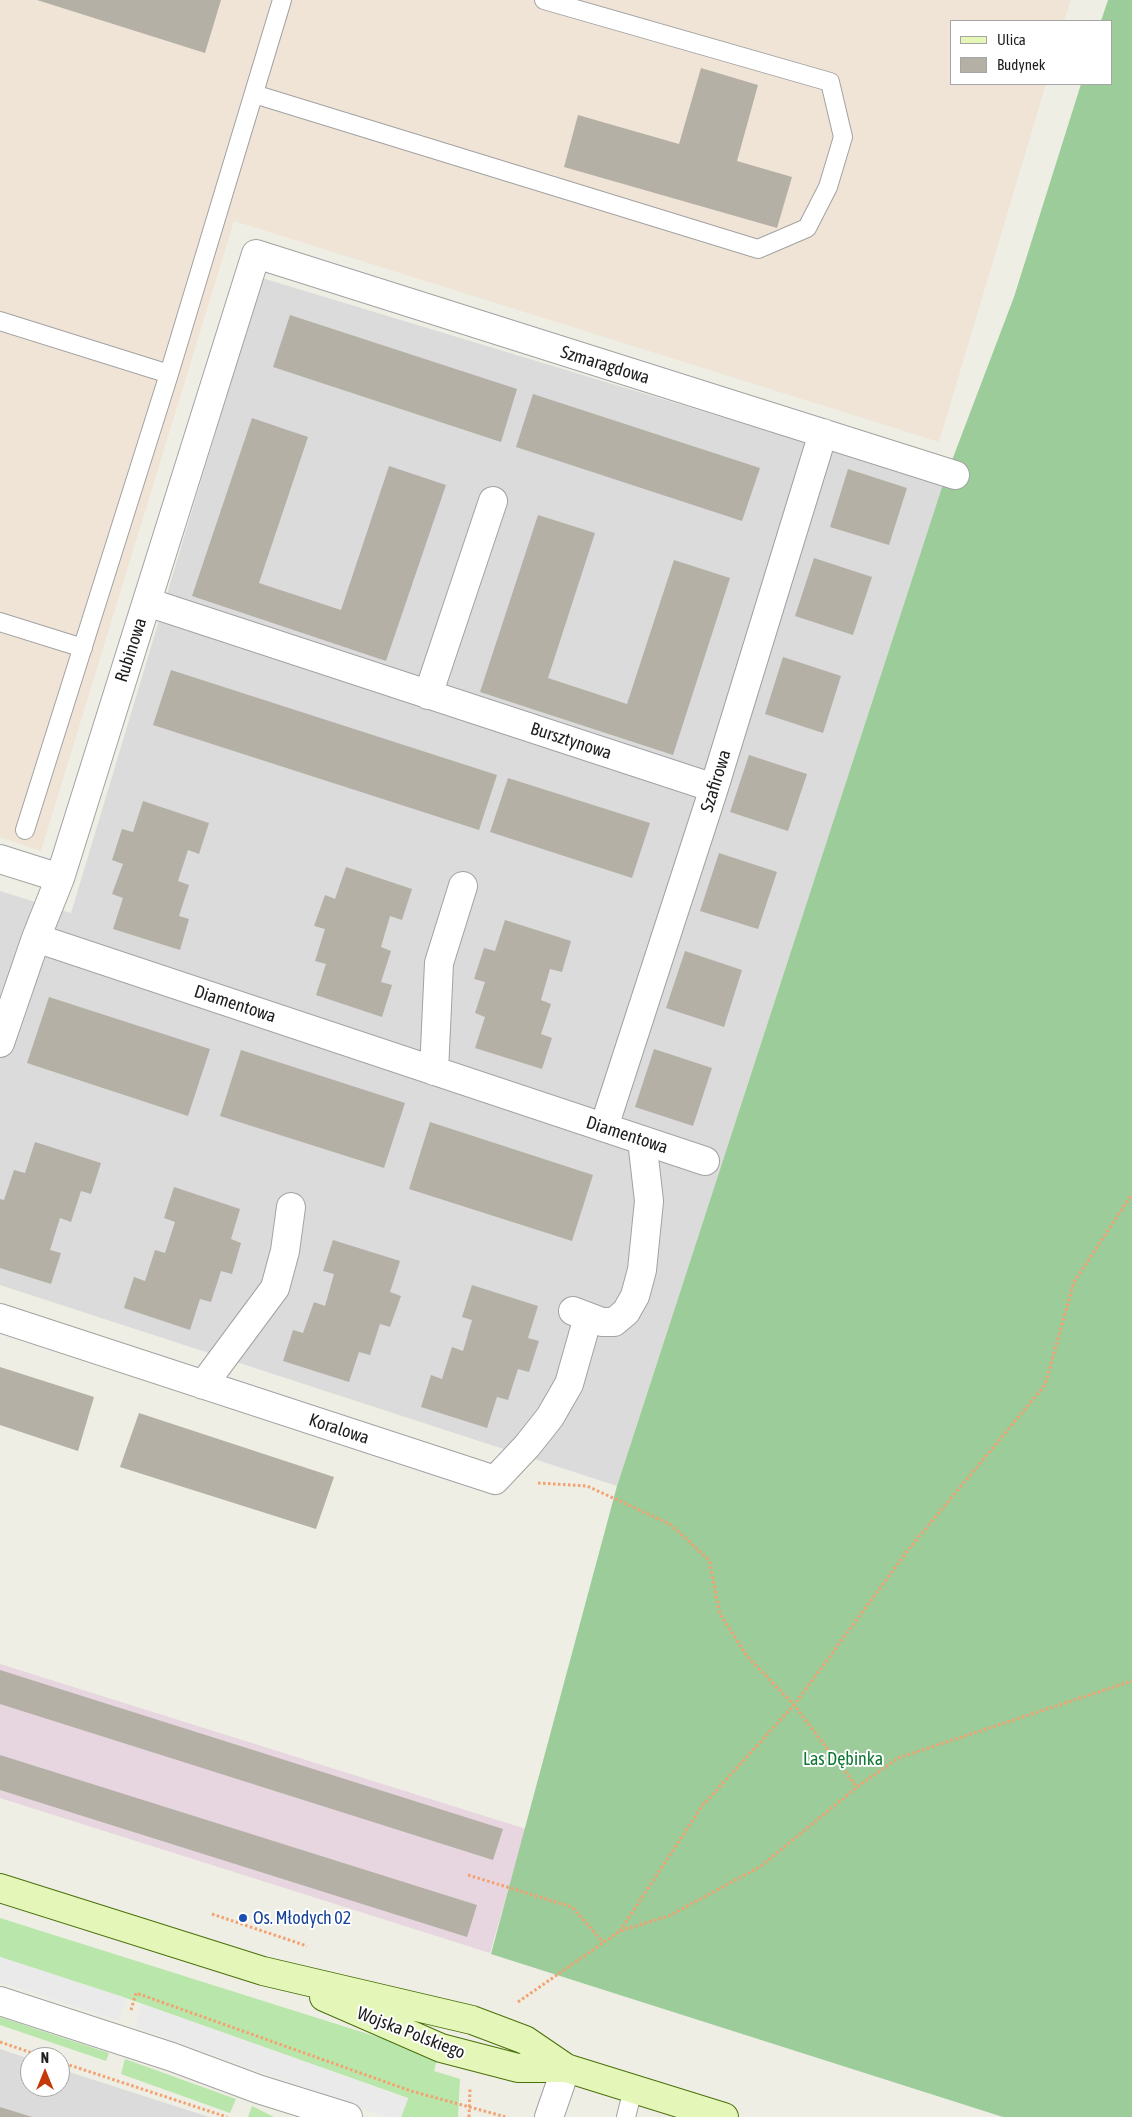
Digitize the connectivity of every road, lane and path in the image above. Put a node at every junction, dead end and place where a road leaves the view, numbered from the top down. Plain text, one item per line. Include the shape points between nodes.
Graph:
1 (282, 0) edge
2 (544, 0) edge
3 (254, 94) junction
4 (256, 254) joint
5 (0, 321) edge
6 (169, 374) junction
7 (822, 433) junction
8 (955, 475) dead end
9 (493, 501) dead end
10 (146, 602) junction
11 (0, 622) edge
12 (83, 648) junction
13 (428, 695) junction
14 (714, 788) junction
15 (25, 830) dead end
16 (0, 859) edge
17 (60, 878) junction
18 (463, 886) dead end
19 (36, 938) junction
20 (0, 1043) edge
21 (434, 1071) junction
22 (604, 1128) junction
23 (642, 1140) junction
24 (705, 1161) dead end
25 (1132, 1194) edge
26 (291, 1207) dead end
27 (0, 1318) edge
28 (204, 1385) junction
29 (495, 1480) junction
30 (1132, 1681) edge
31 (794, 1706) junction
32 (857, 1787) junction
33 (468, 1875) dead end
34 (0, 1888) edge
35 (620, 1931) junction
36 (602, 1942) junction
37 (0, 2001) edge
38 (512, 2006) dead end
39 (0, 2042) edge
40 (20, 2049) edge
41 (70, 2065) edge
42 (566, 2068) junction
43 (258, 2089) junction
44 (633, 2089) junction
45 (227, 2117) edge
46 (308, 2117) edge
47 (348, 2117) edge
48 (550, 2117) edge
49 (626, 2117) edge
50 (724, 2117) edge

1 - 3 lane
2 - 3 lane via 830,82 843,137 828,187 807,228 758,249
3 - 6 lane
4 - 7 street, Szmaragdowa
4 - 10 street, Rubinowa
5 - 6 lane
6 - 12 lane
7 - 8 street, Szmaragdowa
7 - 14 street, Szafirowa
9 - 13 street
10 - 13 street, Bursztynowa
10 - 17 street, Rubinowa
11 - 12 lane
12 - 15 lane
13 - 14 street, Bursztynowa
14 - 22 street, Szafirowa
16 - 17 street
17 - 19 street, Rubinowa
18 - 21 street via 439,963
19 - 20 street, Rubinowa
19 - 21 street, Diamentowa
21 - 22 street, Diamentowa
22 - 23 street, Diamentowa
23 - 24 street, Diamentowa
23 - 29 street via 649,1201 643,1262 635,1296 626,1312 614,1322 602,1322 581,1314 569,1384 528,1446
25 - 31 path via 1074,1282 1046,1385 908,1550
26 - 28 street via 285,1251 275,1288
27 - 28 street, Koralowa
28 - 29 street, Koralowa
29 - 31 path via 587,1486 670,1524 709,1560 720,1614 747,1656
30 - 32 path via 898,1758
31 - 32 path
31 - 35 path via 702,1806
32 - 35 path via 761,1866 671,1915
33 - 36 path via 572,1907
34 - 42 main road, Wojska Polskiego via 262,1971 472,2020 525,2040
35 - 36 path
36 - 38 path
37 - 43 street via 172,2057
39 - 40 path
41 - 45 path
42 - 44 main road, Wojska Polskiego
42 - 48 street
43 - 46 street
43 - 47 street
44 - 49 lane
44 - 50 main road, Wojska Polskiego

